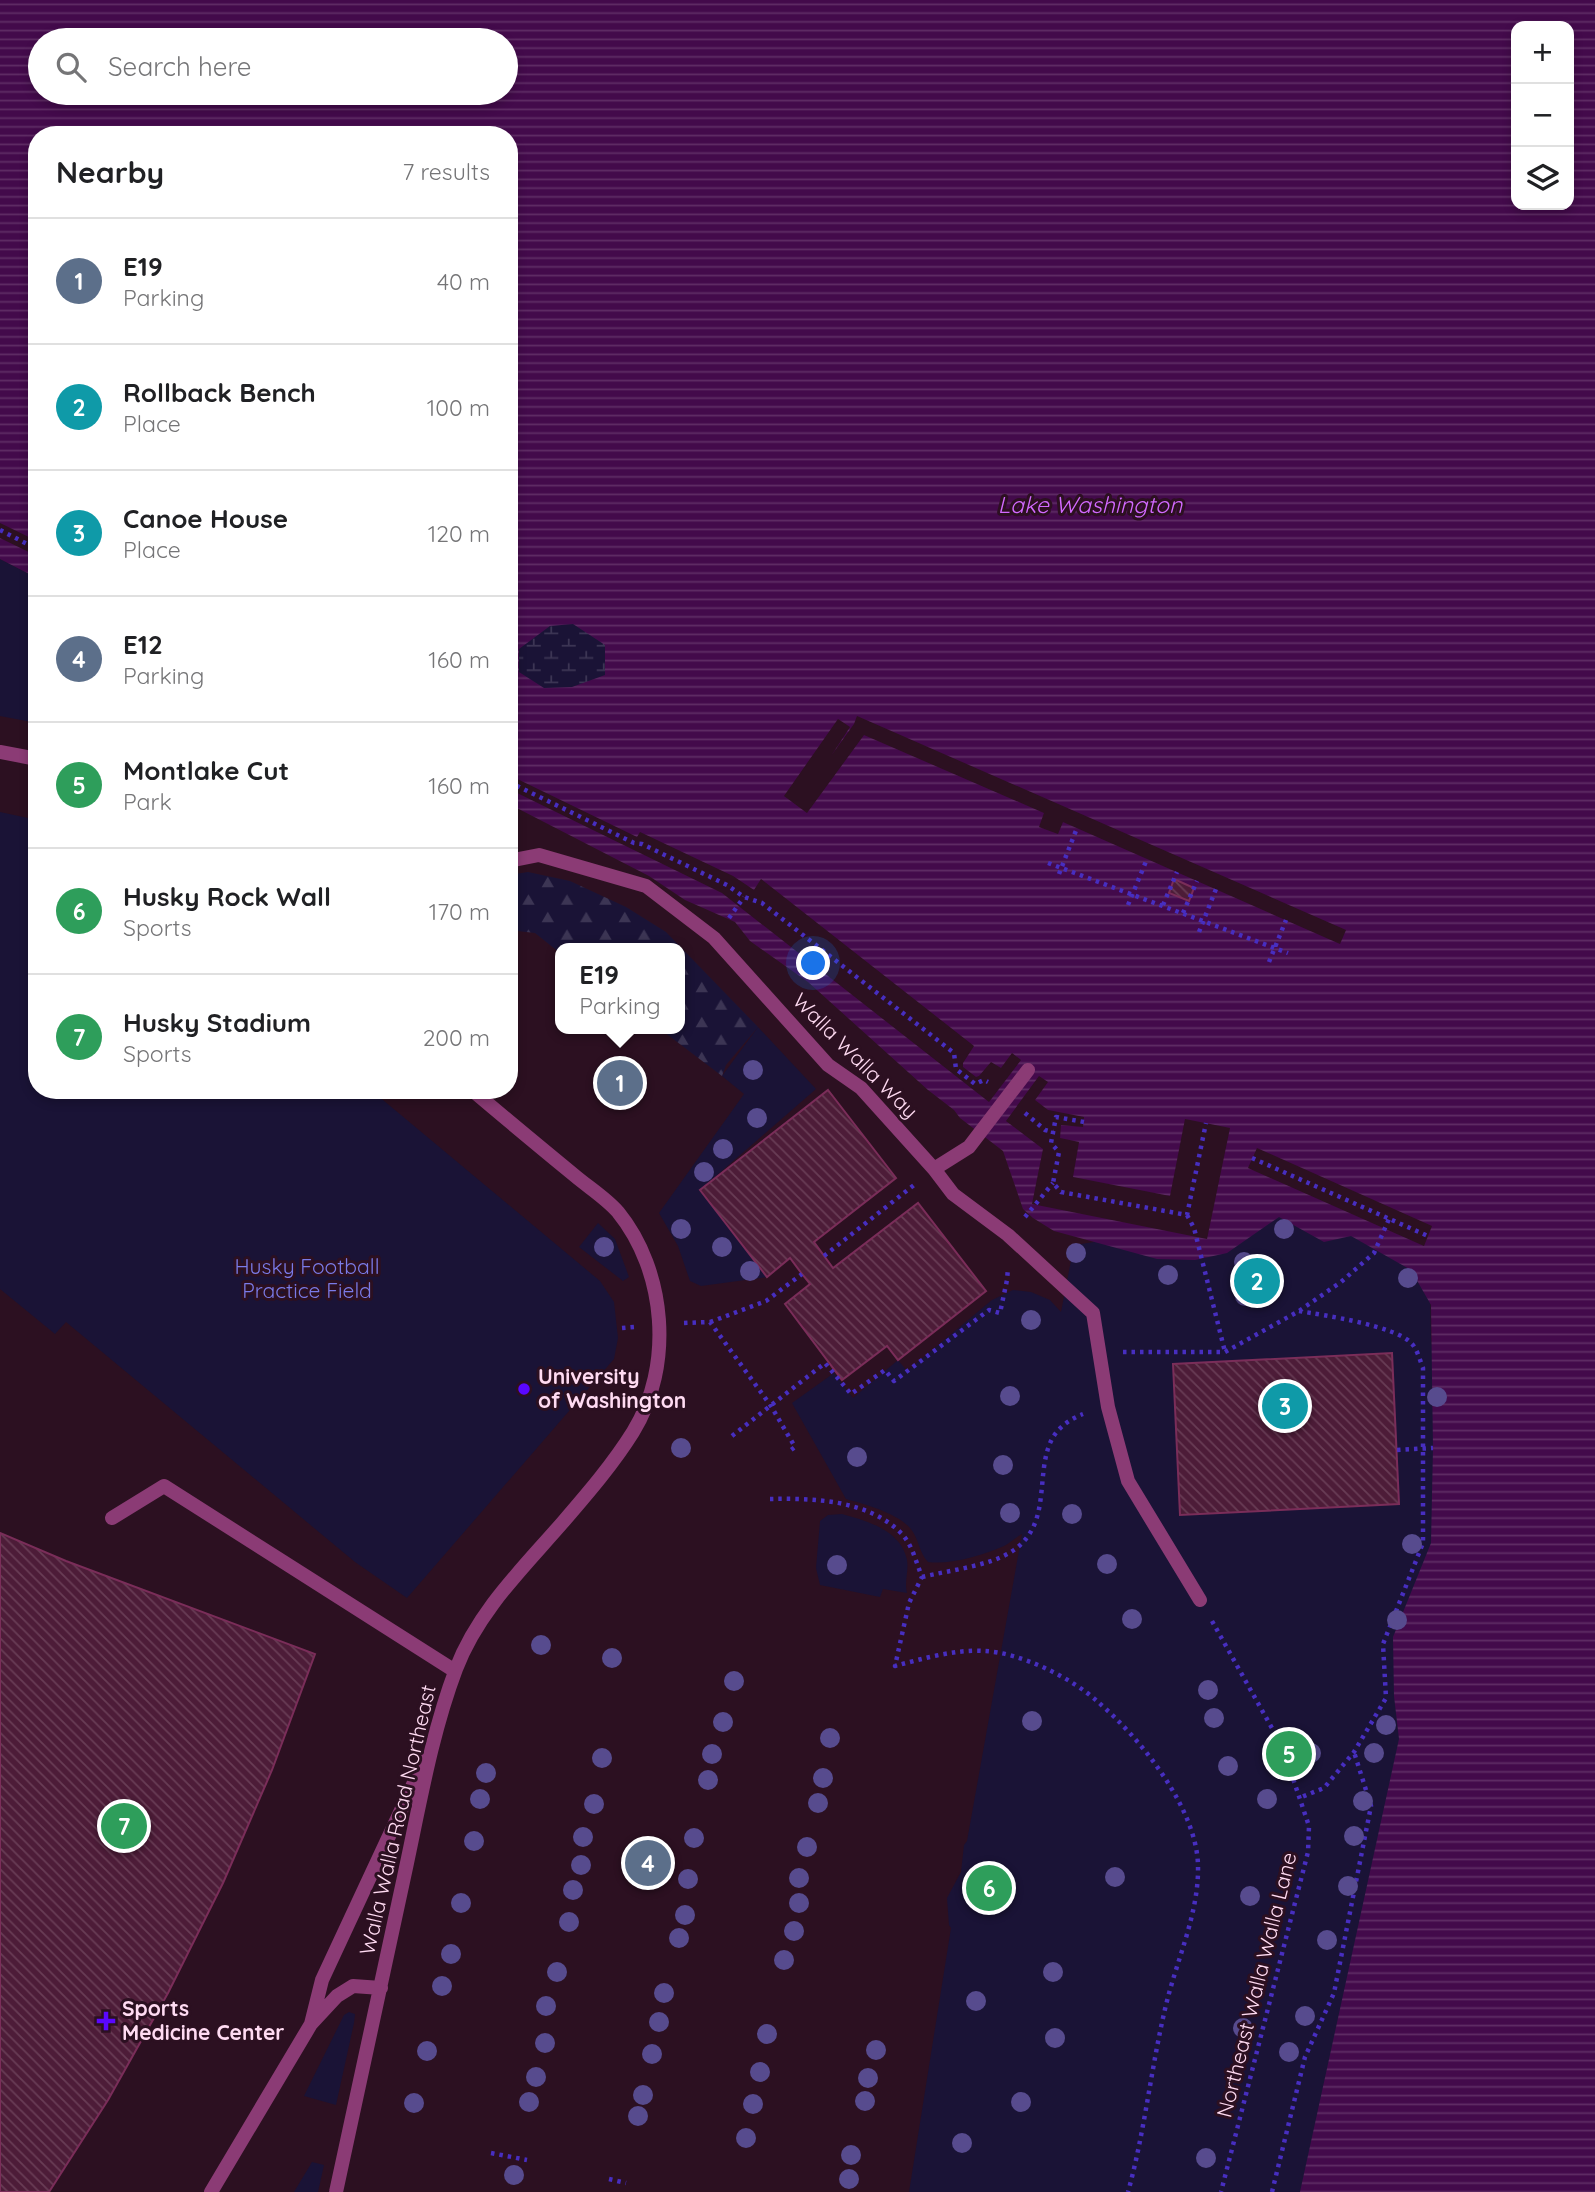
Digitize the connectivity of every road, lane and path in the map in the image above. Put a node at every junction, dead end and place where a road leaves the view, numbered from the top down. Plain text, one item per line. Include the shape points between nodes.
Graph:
1 (0, 530) edge
2 (28, 544) edge
3 (0, 752) edge
4 (28, 757) edge
5 (518, 786) edge
6 (1077, 828) dead end
7 (518, 859) edge
8 (1147, 859) dead end
9 (1048, 863) dead end
10 (1177, 872) dead end
11 (1059, 874) dead end
12 (1197, 881) dead end
13 (1216, 889) dead end
14 (744, 897) junction
15 (1128, 905) dead end
16 (1163, 905) junction
17 (1184, 913) junction
18 (727, 919) dead end
19 (1286, 920) dead end
20 (1199, 932) dead end
21 (1288, 953) dead end
22 (1269, 962) dead end
23 (1028, 1070) dead end
24 (994, 1087) dead end
25 (483, 1099) edge
26 (1022, 1111) dead end
27 (1084, 1122) dead end
28 (1206, 1123) dead end
29 (1053, 1132) junction
30 (1252, 1158) dead end
31 (934, 1169) junction
32 (1054, 1184) junction
33 (1187, 1215) junction
34 (1024, 1219) dead end
35 (1389, 1219) junction
36 (1428, 1236) dead end
37 (824, 1256) dead end
38 (802, 1274) dead end
39 (1007, 1280) dead end
40 (1299, 1311) junction
41 (710, 1322) junction
42 (676, 1324) dead end
43 (634, 1327) dead end
44 (622, 1328) dead end
45 (1101, 1352) junction
46 (1224, 1352) junction
47 (771, 1406) junction
48 (1108, 1407) junction
49 (732, 1436) dead end
50 (1433, 1448) dead end
51 (1423, 1449) junction
52 (791, 1450) dead end
53 (1397, 1450) dead end
54 (770, 1499) dead end
55 (112, 1518) dead end
56 (922, 1577) junction
57 (1200, 1600) joint
58 (455, 1671) junction
59 (433, 1744) junction
60 (1353, 1752) junction
61 (1299, 1798) junction
62 (381, 1988) junction
63 (311, 2024) junction
64 (491, 2153) dead end
65 (527, 2160) dead end
66 (609, 2179) dead end
67 (626, 2183) dead end
68 (211, 2192) edge
69 (336, 2192) edge
70 (1128, 2192) edge
71 (1221, 2192) edge
72 (1272, 2192) edge

1 - 2 path
3 - 4 lane
5 - 14 path
6 - 11 path
7 - 31 lane, Walla Walla Way via 539,855 646,886 714,938 828,1065 861,1087
8 - 15 path
9 - 16 path
10 - 16 path
12 - 17 path
13 - 20 path
14 - 18 path
14 - 24 path via 762,902 954,1053 956,1069 975,1084 984,1080
16 - 17 path
17 - 21 path
19 - 22 path
23 - 31 lane via 970,1147
25 - 58 lane, Walla Walla Road Northeast via 617,1210 638,1243 652,1278 659,1345 655,1374 634,1430 594,1486 486,1612
26 - 29 path
27 - 29 path via 1056,1117
28 - 33 path
29 - 32 path via 1051,1143 1059,1152
30 - 35 path
31 - 37 path
31 - 45 lane, Walla Walla Way via 953,1194 1008,1235 1093,1313
32 - 33 path via 1061,1192
32 - 34 path
33 - 46 path
35 - 36 path
35 - 40 path via 1374,1253
38 - 41 path via 766,1301
39 - 47 path via 1000,1313 989,1310 894,1381 885,1370 851,1394 825,1363
40 - 46 path
40 - 51 path via 1390,1331 1411,1343 1423,1368
41 - 42 path
41 - 47 path
43 - 44 path
45 - 46 path
45 - 48 lane, Walla Walla Way
47 - 49 path
47 - 52 path via 795,1447
48 - 56 path via 1070,1419 1051,1440 1043,1493 1025,1541 997,1559
48 - 57 lane, Walla Walla Way via 1128,1481
50 - 51 path
51 - 53 path
51 - 60 path via 1423,1543 1383,1644 1386,1698
54 - 56 path via 851,1506 872,1514 902,1534
55 - 58 lane via 164,1486
56 - 70 path via 909,1603 895,1666 984,1651 1016,1657 1074,1684 1098,1701 1162,1773 1179,1801 1195,1845 1196,1896 1166,2006
57 - 61 path, Northeast Walla Walla Lane via 1282,1746
58 - 59 lane, Walla Walla Road Northeast
59 - 62 lane, Walla Walla Road Northeast
59 - 63 lane via 322,1980
60 - 61 path via 1324,1788
60 - 72 path via 1371,1806 1334,1993 1305,2057
61 - 71 path, Northeast Walla Walla Lane via 1309,1826 1308,1853
62 - 63 lane via 353,1986
62 - 69 lane, Walla Walla Road Northeast
63 - 68 lane
64 - 65 path
66 - 67 path

